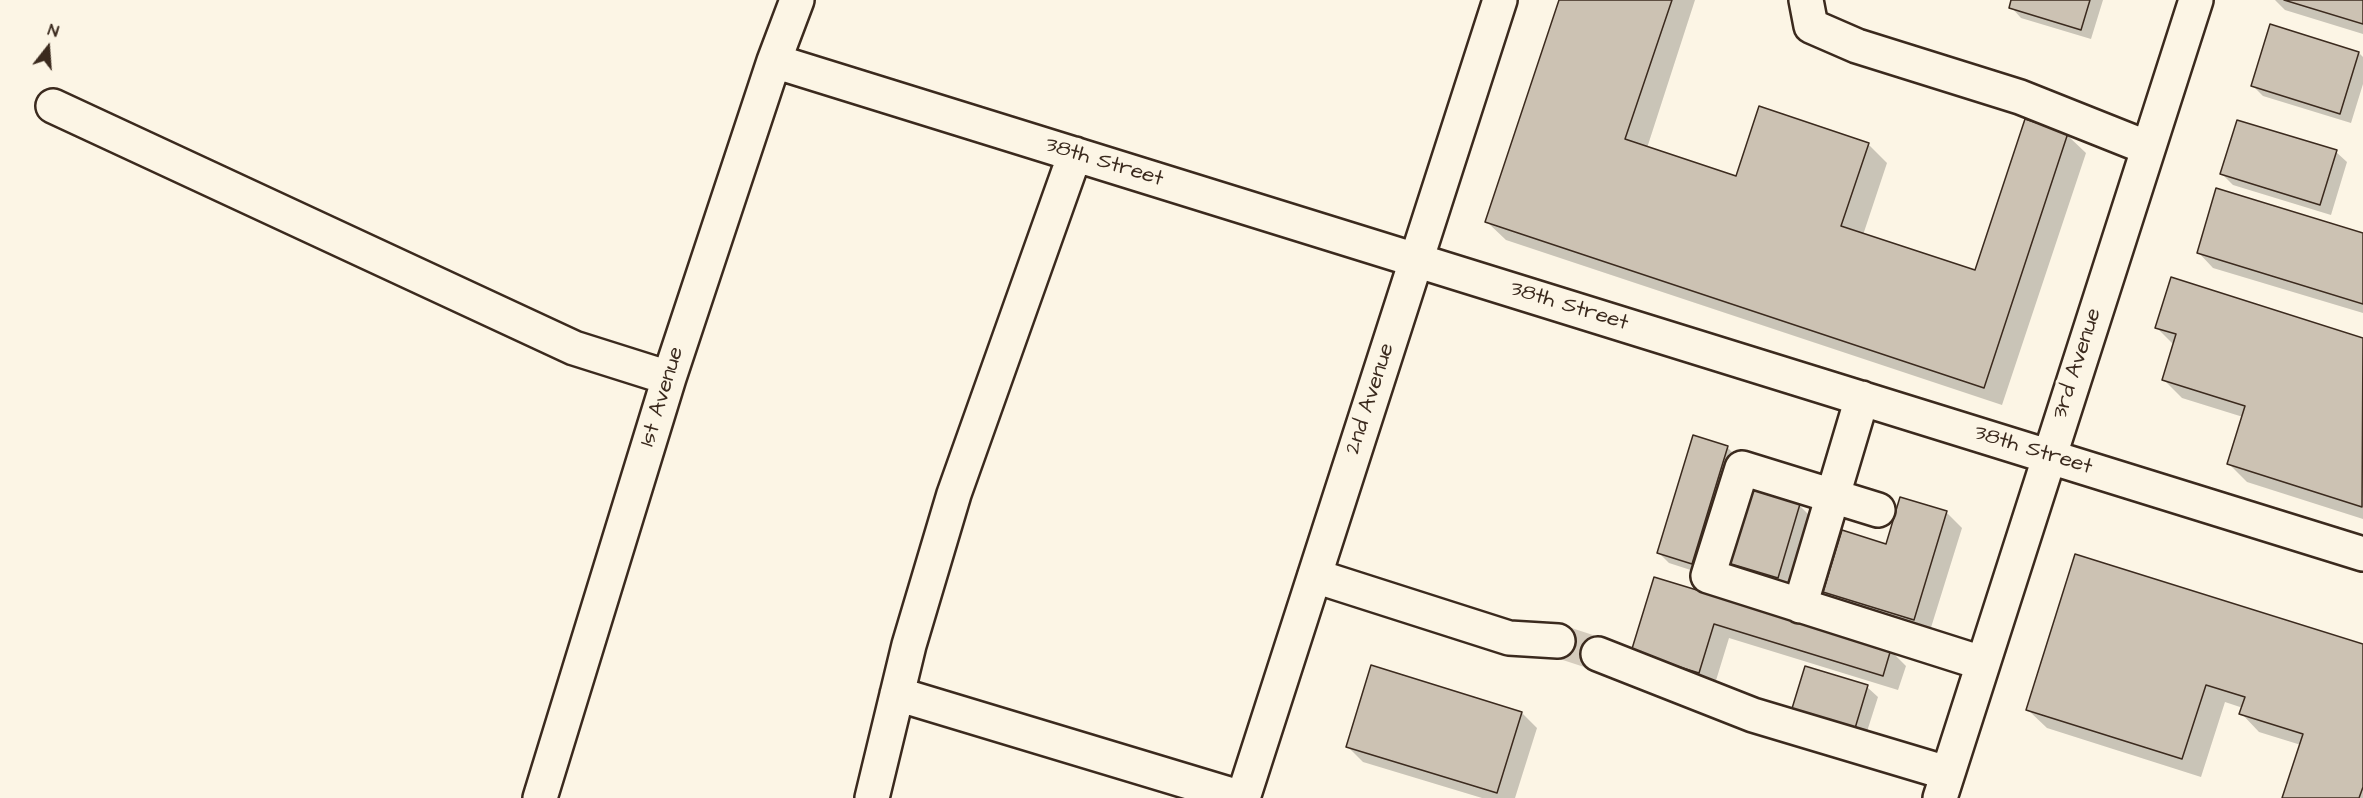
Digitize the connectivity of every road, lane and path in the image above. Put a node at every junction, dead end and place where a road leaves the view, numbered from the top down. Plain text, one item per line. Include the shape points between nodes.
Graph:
1 (798, 0) edge
2 (1500, 0) edge
3 (1806, 0) edge
4 (2196, 0) edge
5 (774, 61) junction
6 (53, 106) dead end
7 (2148, 148) junction
8 (1075, 154) junction
9 (1416, 260) junction
10 (669, 378) junction
11 (1862, 398) junction
12 (2048, 456) junction
13 (1832, 496) junction
14 (1878, 510) dead end
15 (2363, 554) edge
16 (1315, 576) junction
17 (1800, 606) junction
18 (1558, 641) tunnel mouth
19 (1598, 654) tunnel mouth
20 (1982, 663) junction
21 (897, 694) junction
22 (1943, 786) edge
23 (540, 798) edge
24 (872, 798) edge
25 (1243, 798) edge

1 - 5 street, 1st Avenue
2 - 9 street, 2nd Avenue
3 - 7 street via 1811,26 1848,42 2020,97
4 - 7 street, 3rd Avenue
5 - 8 street, 38th Street
5 - 10 street, 1st Avenue
6 - 10 street via 574,348
7 - 12 street, 3rd Avenue
8 - 9 street, 38th Street
8 - 21 street via 954,494
9 - 11 street, 38th Street
9 - 16 street, 2nd Avenue
10 - 23 street, 1st Avenue
11 - 12 street, 38th Street
11 - 13 street
12 - 15 street, 38th Street
12 - 20 street, 3rd Avenue
13 - 14 street
13 - 17 street
13 - 17 street via 1742,468 1708,576
16 - 18 street via 1509,638
16 - 25 street, 2nd Avenue
17 - 20 street
19 - 22 street
20 - 22 street, 3rd Avenue
21 - 24 street
21 - 25 street

